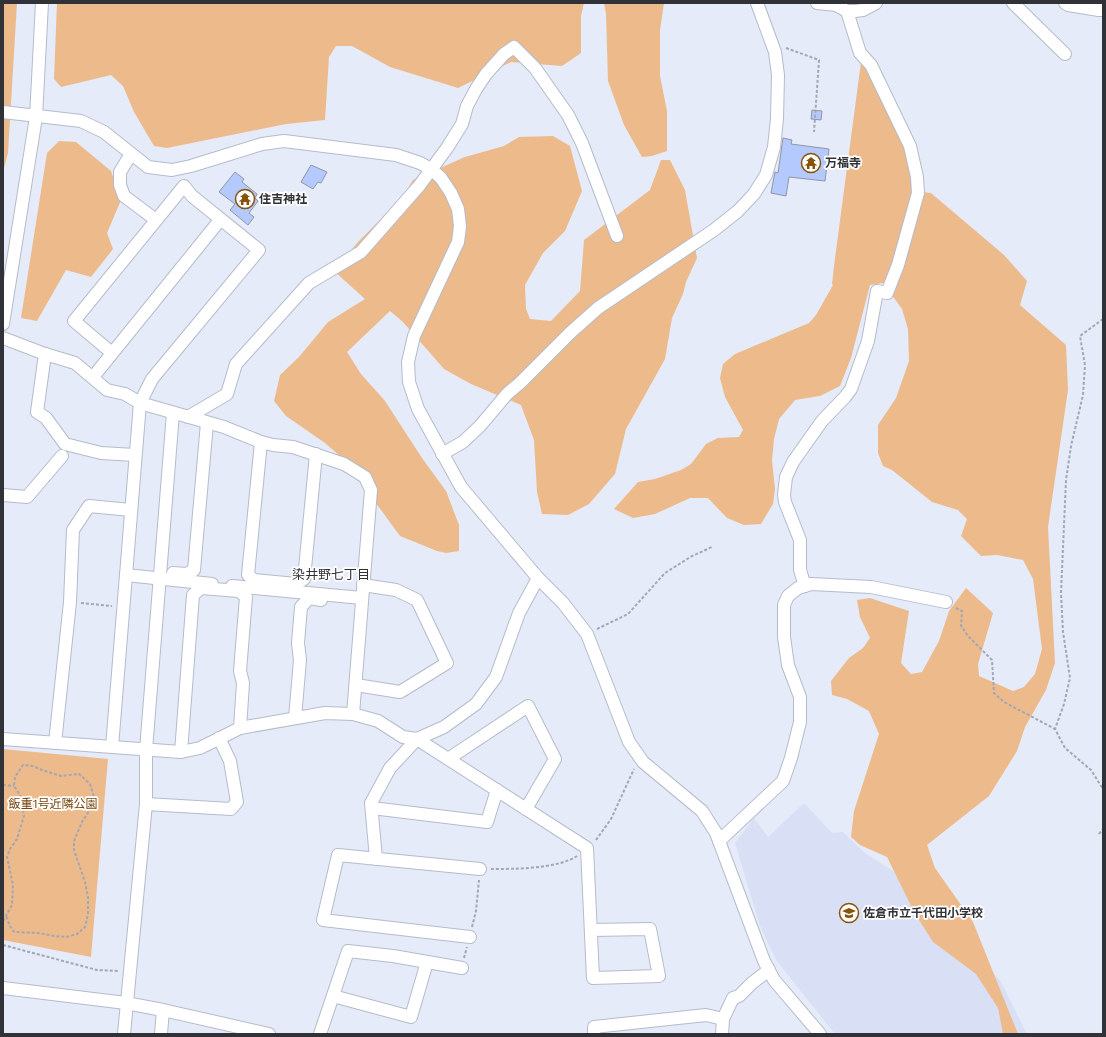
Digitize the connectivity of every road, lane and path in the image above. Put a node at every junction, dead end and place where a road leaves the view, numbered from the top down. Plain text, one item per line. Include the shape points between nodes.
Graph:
1 (42, 3) edge
2 (758, 3) edge
3 (817, 3) edge
4 (876, 3) edge
5 (1013, 3) edge
6 (1065, 3) edge
7 (847, 10) junction
8 (1103, 10) edge
9 (772, 43) junction
10 (1065, 54) dead end
11 (3, 112) edge
12 (36, 117) junction
13 (814, 132) dead end
14 (131, 154) junction
15 (431, 169) junction
16 (156, 220) junction
17 (220, 220) junction
18 (617, 236) dead end
19 (1103, 319) edge
20 (3, 321) edge
21 (3, 324) edge
22 (3, 338) edge
23 (112, 353) junction
24 (45, 354) junction
25 (93, 377) junction
26 (140, 403) junction
27 (173, 413) junction
28 (188, 417) junction
29 (207, 423) junction
30 (261, 442) junction
31 (316, 454) junction
32 (442, 454) junction
33 (136, 455) junction
34 (62, 456) dead end
35 (3, 495) edge
36 (131, 510) junction
37 (712, 547) dead end
38 (126, 572) junction
39 (161, 575) junction
40 (538, 578) junction
41 (363, 585) junction
42 (806, 586) junction
43 (362, 601) junction
44 (70, 602) junction
45 (946, 602) joint
46 (123, 607) junction
47 (587, 634) junction
48 (356, 685) junction
49 (353, 714) junction
50 (295, 718) junction
51 (240, 728) junction
52 (1055, 729) junction
53 (219, 738) junction
54 (3, 739) edge
55 (417, 739) junction
56 (55, 743) junction
57 (112, 747) junction
58 (146, 750) junction
59 (181, 752) junction
60 (640, 757) junction
61 (448, 759) junction
62 (3, 785) edge
63 (14, 786) junction
64 (1103, 789) edge
65 (497, 790) junction
66 (146, 804) junction
67 (372, 808) junction
68 (526, 809) junction
69 (1103, 829) edge
70 (1099, 834) dead end
71 (719, 841) junction
72 (587, 848) junction
73 (376, 859) junction
74 (480, 869) junction
75 (6, 916) junction
76 (3, 921) edge
77 (591, 930) junction
78 (470, 937) junction
79 (3, 945) edge
80 (427, 962) junction
81 (462, 968) joint
82 (769, 970) junction
83 (130, 972) junction
84 (3, 988) edge
85 (333, 996) junction
86 (126, 1003) junction
87 (163, 1010) junction
88 (723, 1019) junction
89 (124, 1034) edge
90 (161, 1034) edge
91 (269, 1034) edge
92 (320, 1034) edge
93 (594, 1034) edge
94 (722, 1034) edge
95 (820, 1034) edge

1 - 12 street
2 - 9 street
3 - 7 street via 836,5
4 - 7 street via 862,10
5 - 10 street
6 - 8 street
7 - 42 street via 860,53 871,65 910,146 918,193 898,265 887,293 877,291 868,341 851,389 822,421 793,462 786,477 785,502 800,540 800,570
9 - 13 path via 819,60
9 - 32 street via 778,75 774,147 766,175 754,194 714,230 598,308 507,394 464,442
11 - 12 street
12 - 14 street via 81,121 104,132
12 - 20 street
14 - 15 street via 148,167 172,170 262,144 284,141 396,155
14 - 16 street via 120,172 120,185 124,196
15 - 18 street via 462,124 467,106 486,74 514,47 535,68 568,115 582,143
15 - 28 street via 361,252 309,283 236,364 226,394
15 - 32 street via 451,193 458,208 460,226 458,242 414,336 408,375 418,409
16 - 17 street via 184,186
16 - 23 street via 74,321
17 - 23 street
17 - 26 street via 259,250 152,379
19 - 52 path via 1080,336 1084,365 1083,395 1066,480 1062,586 1063,632 1070,678
20 - 21 street
22 - 24 street
23 - 25 street
24 - 25 street via 75,363
24 - 33 street via 37,412 46,418 65,444 102,453
25 - 26 street via 107,390 125,394
26 - 27 street
26 - 33 street
27 - 28 street
27 - 39 street
28 - 29 street
29 - 30 street
29 - 39 street via 194,570 187,574
30 - 31 street
30 - 31 street via 248,575 254,580 296,584 304,579
31 - 41 street via 344,464 365,477 371,490
32 - 40 street via 461,488
33 - 36 street
34 - 35 street via 27,497
36 - 38 street
36 - 44 street via 89,506 73,530
37 - 47 path via 692,556 665,574 628,614
38 - 39 street
38 - 46 street
39 - 43 street
39 - 58 street
40 - 47 street via 563,603
40 - 55 street via 519,613 496,678 476,704 444,726
41 - 43 street
41 - 48 street via 396,590 416,600 447,663 400,692
42 - 45 street via 811,584 871,588
42 - 71 street via 798,588 788,596 784,605 784,637 788,665 800,697 800,722 791,758 783,781
43 - 48 street
43 - 50 street via 309,598 301,607
44 - 46 path
44 - 56 street
45 - 52 path via 962,611 961,626 992,660 994,693 1004,702
46 - 57 street
47 - 60 street via 629,742
48 - 49 street
49 - 50 street via 326,713
49 - 55 street via 378,721 403,737
50 - 51 street
51 - 53 street
51 - 59 street via 243,683 240,671 246,597 239,591 201,588 194,595
52 - 64 path via 1065,748 1091,770
53 - 59 street via 200,748
53 - 66 street via 230,760 238,802 231,809
54 - 56 street
55 - 61 street
55 - 67 street via 390,768 371,803
56 - 57 street
57 - 58 street
58 - 59 street
58 - 66 street
60 - 71 street via 702,811
60 - 72 path via 611,819
61 - 65 street
61 - 68 street via 528,706 555,759
62 - 63 path
63 - 75 path via 20,795 24,816 17,839 7,856 12,885 12,905
63 - 75 path via 15,776 23,765 61,776 79,774 90,784 94,797 93,805 74,841 74,850 85,882 88,914 84,927 77,934 66,938 14,932
65 - 67 street via 488,822
65 - 68 street
66 - 83 street
67 - 73 street
68 - 72 street
69 - 70 path
71 - 82 street
72 - 74 path via 575,857 549,865 518,869
72 - 77 street
73 - 74 street
73 - 78 street via 338,855 323,920
74 - 78 path via 476,911
75 - 76 path
77 - 77 street via 593,978 659,976 650,929
78 - 81 path
79 - 83 path via 97,970
80 - 81 street
80 - 85 street via 348,951
80 - 85 street via 411,1017
82 - 88 street via 739,996 733,998
82 - 95 street via 774,980
83 - 86 street
84 - 86 street
85 - 92 street
86 - 87 street
86 - 89 street
87 - 90 street
87 - 91 street
88 - 93 street via 706,1015 594,1027
88 - 94 street

